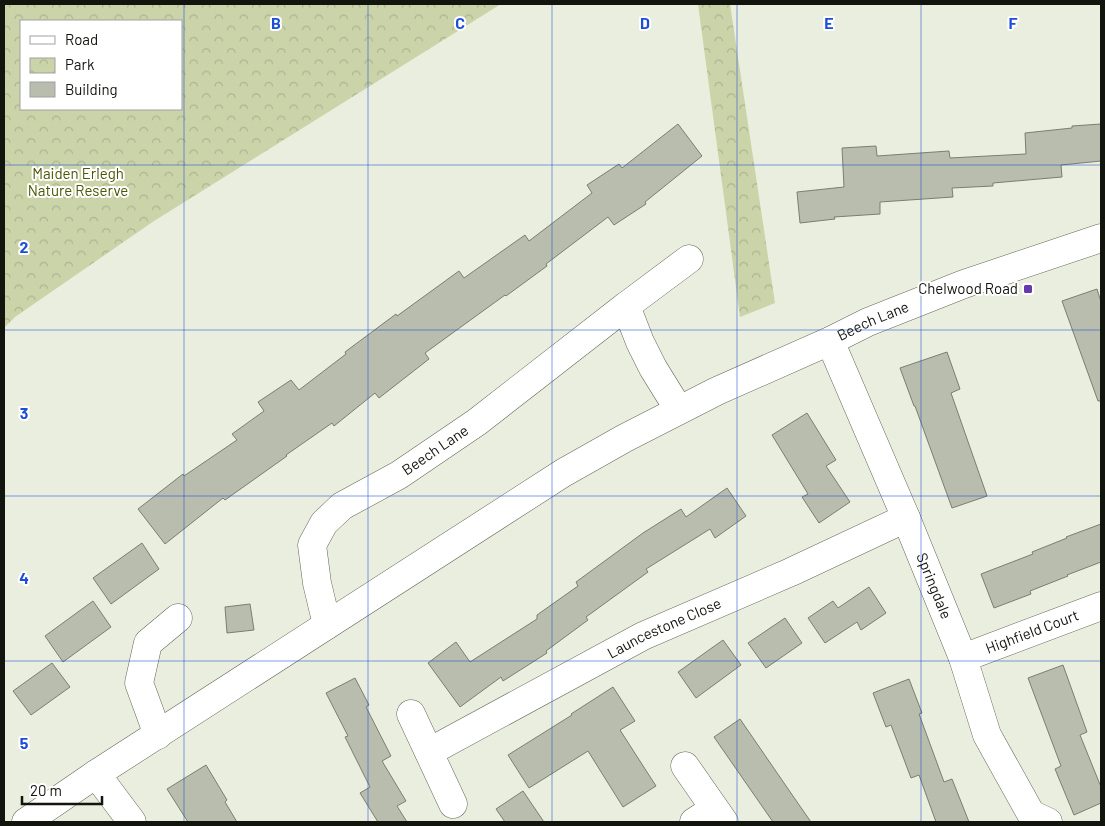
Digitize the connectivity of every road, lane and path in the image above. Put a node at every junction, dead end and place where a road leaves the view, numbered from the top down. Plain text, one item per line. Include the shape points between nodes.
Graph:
1 (1101, 238) edge
2 (688, 259) dead end
3 (626, 306) junction
4 (830, 341) junction
5 (680, 410) junction
6 (906, 518) junction
7 (1101, 606) edge
8 (178, 618) dead end
9 (327, 625) junction
10 (963, 658) junction
11 (411, 714) dead end
12 (158, 735) junction
13 (429, 752) junction
14 (685, 766) dead end
15 (96, 774) junction
16 (454, 804) dead end
17 (711, 818) edge
18 (26, 822) edge
19 (132, 822) edge
20 (1048, 822) edge

1 - 4 street, Beech Lane via 964,284 868,322
2 - 3 street, Beech Lane
3 - 5 street via 653,368
3 - 9 street, Beech Lane via 476,422 399,475 342,506 324,523 312,545
4 - 5 street, Beech Lane
4 - 6 street, Springdale
5 - 9 street, Beech Lane via 563,473
6 - 10 street, Springdale
6 - 13 street, Launcestone Close via 643,636
7 - 10 street, Highfield Court
8 - 12 street via 148,643 139,683
9 - 12 street, Beech Lane
10 - 20 street, Springdale via 987,735 1032,814
11 - 13 street
12 - 15 street, Beech Lane
13 - 16 street
14 - 17 street
15 - 18 street, Beech Lane
15 - 19 street

